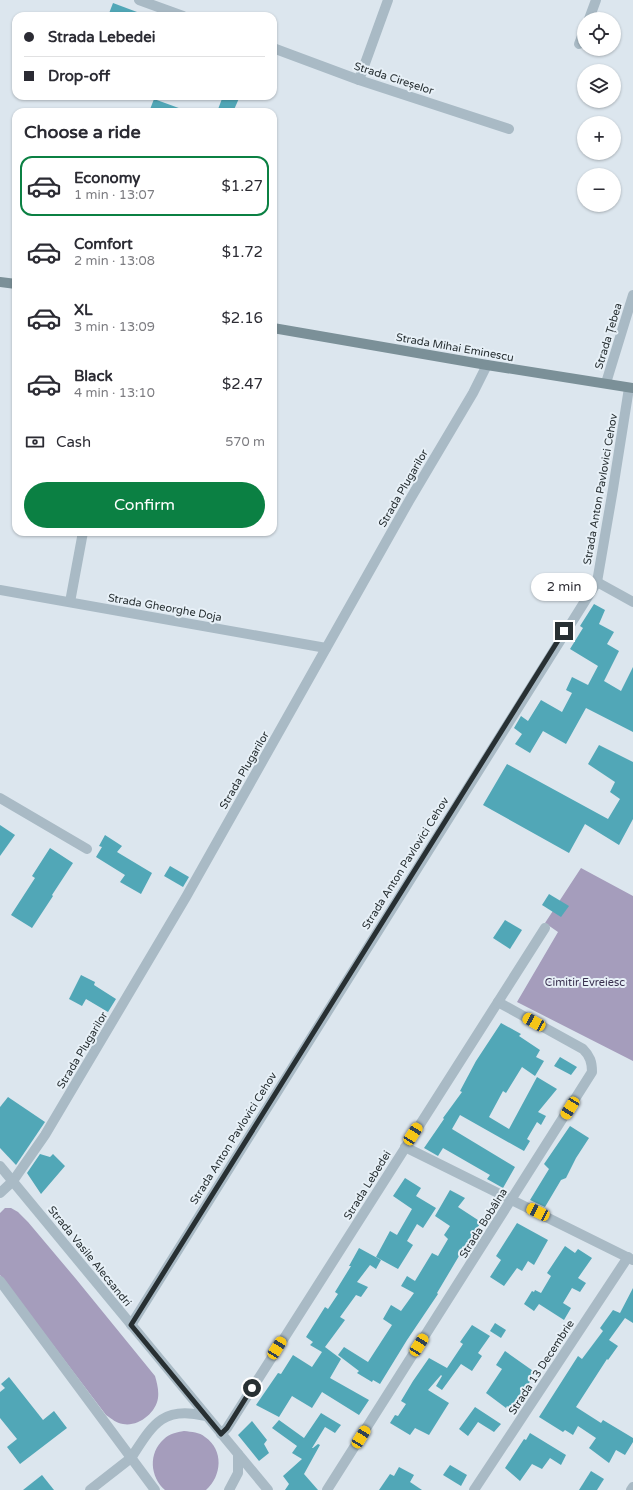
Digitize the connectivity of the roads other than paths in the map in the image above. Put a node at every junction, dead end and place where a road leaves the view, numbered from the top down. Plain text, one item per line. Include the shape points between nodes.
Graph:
1 (139, 0) edge
2 (388, 0) edge
3 (596, 0) edge
4 (172, 12) edge
5 (592, 12) edge
6 (277, 49) edge
7 (359, 80) junction
8 (508, 129) dead end
9 (0, 282) edge
10 (12, 284) edge
11 (633, 295) edge
12 (277, 329) edge
13 (487, 365) junction
14 (606, 384) junction
15 (631, 388) edge
16 (82, 536) edge
17 (597, 582) junction
18 (0, 590) edge
19 (70, 602) junction
20 (633, 602) edge
21 (326, 648) junction
22 (0, 798) edge
23 (87, 849) dead end
24 (545, 928) dead end
25 (498, 1002) junction
26 (405, 1147) junction
27 (0, 1166) edge
28 (13, 1181) junction
29 (0, 1194) edge
30 (512, 1200) junction
31 (630, 1258) edge
32 (0, 1281) edge
33 (131, 1325) junction
34 (206, 1416) junction
35 (221, 1434) junction
36 (238, 1454) junction
37 (131, 1458) junction
38 (633, 1487) edge
39 (90, 1490) edge
40 (154, 1490) edge
41 (229, 1490) edge
42 (268, 1490) edge
43 (327, 1490) edge
44 (474, 1490) edge
45 (631, 1490) edge

1 - 4 street
2 - 7 street
3 - 5 street
6 - 7 street, Strada Cireșelor
7 - 8 street, Strada Cireșelor
9 - 10 main road
11 - 14 street, Strada Țebea
12 - 13 main road, Strada Mihai Eminescu
13 - 14 main road, Strada Mihai Eminescu
13 - 21 street, Strada Plugarilor
14 - 15 main road, Strada Mihai Eminescu
15 - 17 street, Strada Anton Pavlovici Cehov
16 - 19 street
17 - 20 street
17 - 33 street, Strada Anton Pavlovici Cehov
18 - 19 street, Strada Gheorghe Doja
19 - 21 street, Strada Gheorghe Doja
21 - 28 street, Strada Plugarilor via 143,969 45,1135
22 - 23 street
24 - 25 street, Strada Lebedei
25 - 26 street, Strada Lebedei
25 - 30 street, Strada Bobâlna via 583,1049 592,1062 592,1072 587,1082
26 - 30 street
26 - 35 street, Strada Lebedei
27 - 28 street, Strada Vasile Alecsandri
28 - 29 street, Strada Plugarilor
28 - 33 street, Strada Vasile Alecsandri
30 - 31 street
30 - 43 street, Strada Bobâlna
31 - 44 street, Strada 13 Decembrie
32 - 37 street
33 - 34 street, Strada Vasile Alecsandri
34 - 35 street, Strada Vasile Alecsandri
34 - 37 street via 192,1413 163,1418 151,1428
35 - 36 street, Strada Vasile Alecsandri
36 - 41 street via 238,1473
36 - 42 street, Strada Vasile Alecsandri
37 - 39 street
37 - 40 street
38 - 45 street

